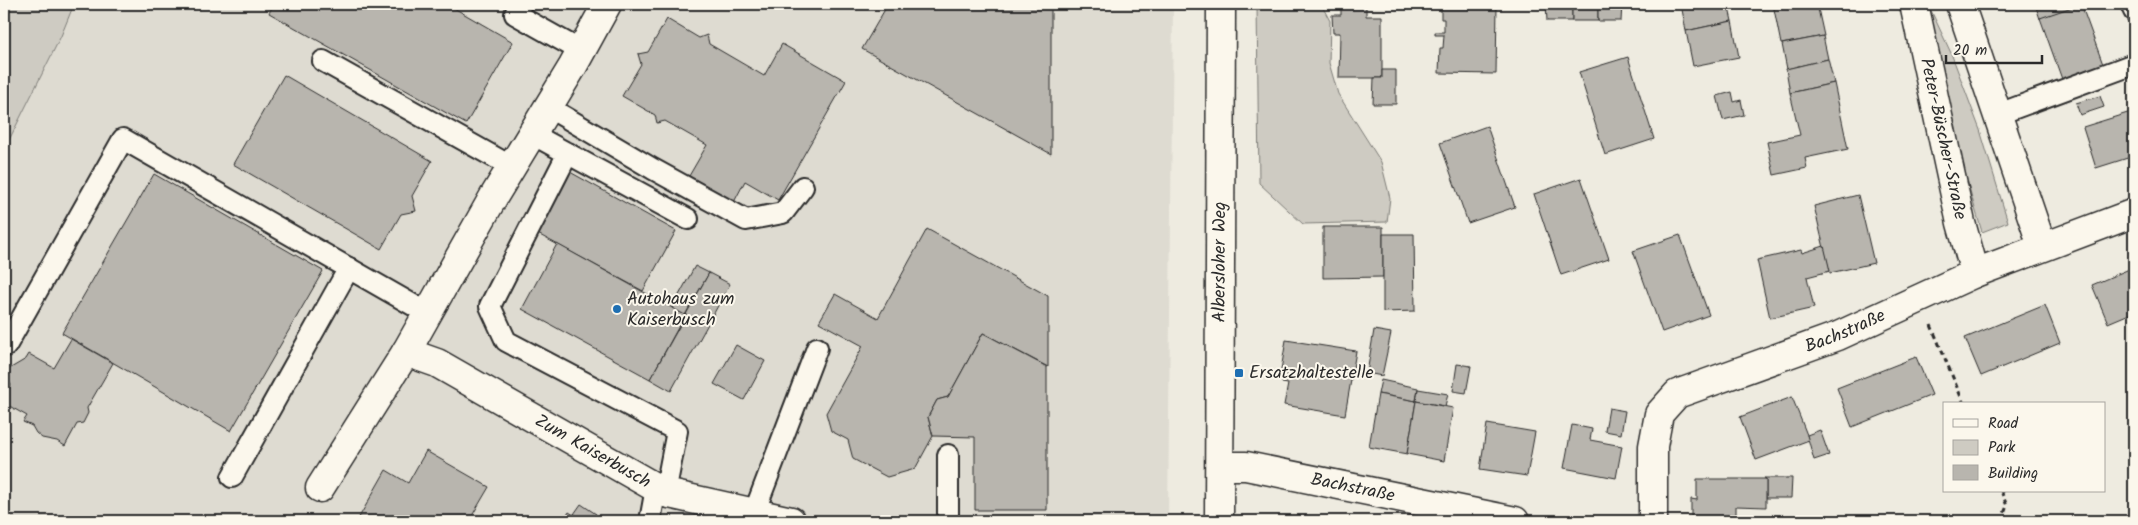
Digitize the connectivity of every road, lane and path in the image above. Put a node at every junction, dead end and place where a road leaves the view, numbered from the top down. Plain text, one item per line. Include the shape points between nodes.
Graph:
1 (521, 4) edge
2 (606, 4) edge
3 (1220, 4) edge
4 (1914, 4) edge
5 (1960, 4) edge
6 (2131, 4) edge
7 (2134, 11) edge
8 (581, 51) junction
9 (323, 61) dead end
10 (2134, 64) edge
11 (548, 107) junction
12 (1996, 114) junction
13 (532, 134) junction
14 (568, 153) junction
15 (512, 166) junction
16 (803, 187) dead end
17 (2134, 213) edge
18 (688, 219) dead end
19 (2042, 246) junction
20 (349, 268) junction
21 (1975, 272) junction
22 (1919, 297) junction
23 (427, 313) junction
24 (6, 346) dead end
25 (817, 348) dead end
26 (406, 352) junction
27 (1963, 402) edge
28 (948, 455) dead end
29 (1220, 466) junction
30 (232, 477) dead end
31 (320, 488) dead end
32 (661, 491) junction
33 (2001, 492) edge
34 (754, 513) junction
35 (650, 521) edge
36 (791, 521) edge
37 (948, 521) edge
38 (1219, 521) edge
39 (1515, 521) edge
40 (1653, 521) edge
41 (2001, 521) edge

1 - 8 lane via 515,14
2 - 8 street
3 - 29 street, Albersloher Weg
4 - 21 street, Peter-Büscher-Straße via 1960,223
5 - 12 street
6 - 7 lane
8 - 11 street
9 - 15 lane
10 - 12 lane
11 - 13 street
11 - 16 lane via 746,220 783,213
12 - 19 street
13 - 14 lane
13 - 15 street
14 - 18 lane
14 - 32 lane via 490,306 506,341 677,431
15 - 23 street
17 - 19 street, Bachstraße
19 - 21 street, Bachstraße
20 - 23 lane
20 - 24 lane via 123,139
20 - 30 lane
21 - 22 street, Bachstraße
22 - 27 path
22 - 40 street, Bachstraße via 1838,336 1677,394 1659,414 1653,446
23 - 26 street
25 - 34 lane
26 - 31 street
26 - 32 street, Zum Kaiserbusch via 437,362
28 - 37 lane
29 - 38 street, Albersloher Weg
29 - 39 street, Bachstraße via 1246,466
32 - 34 street, Zum Kaiserbusch
32 - 35 lane
33 - 41 path via 2007,506
34 - 36 street, Zum Kaiserbusch

